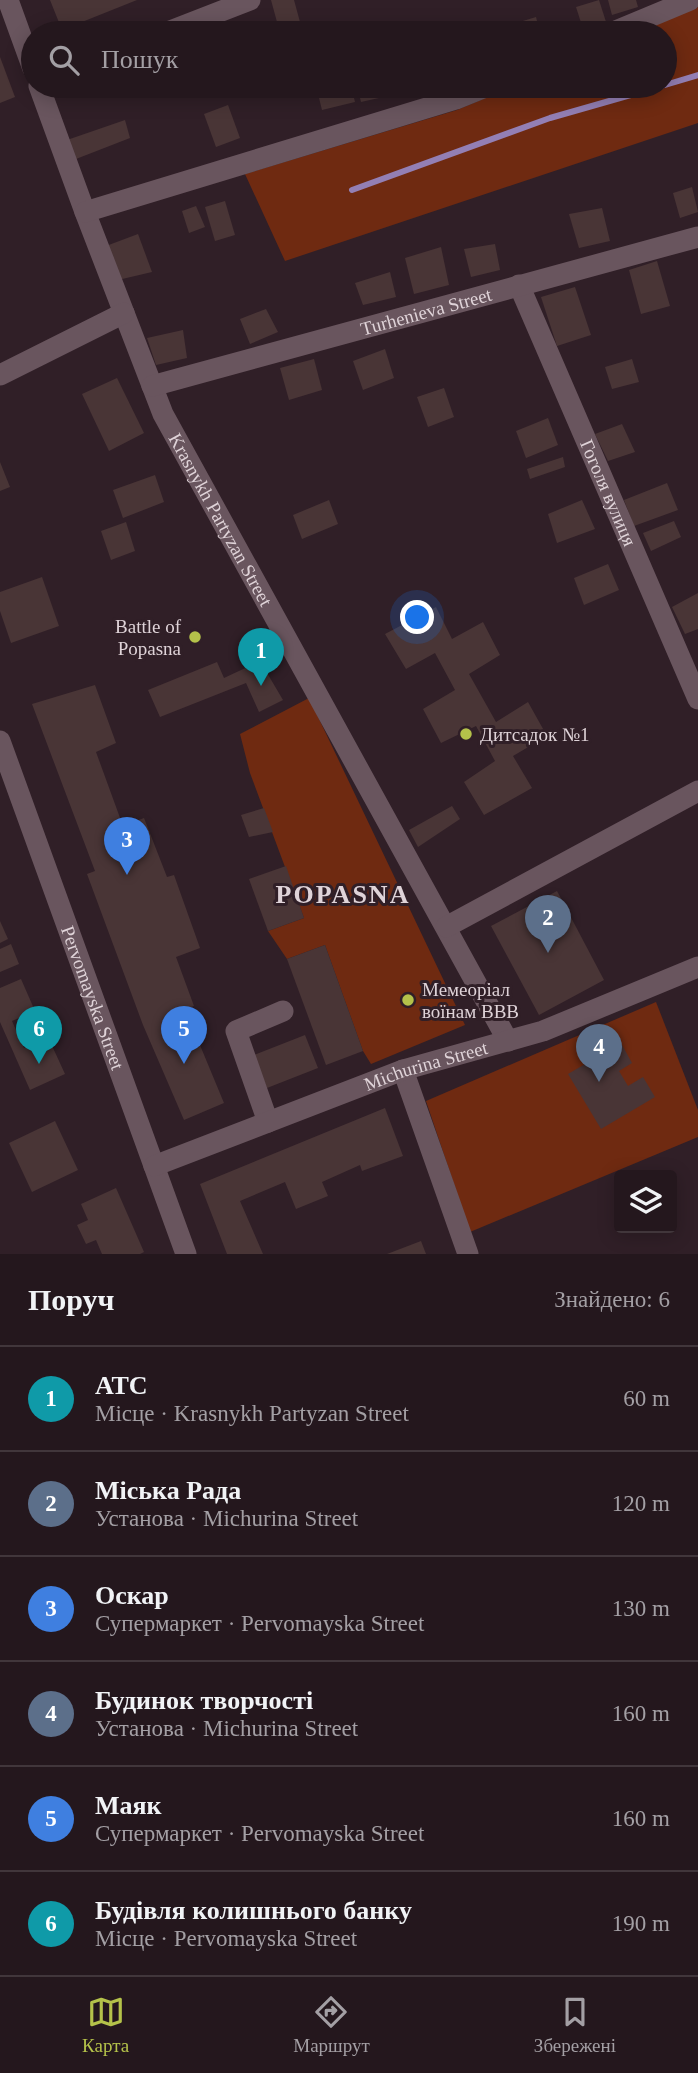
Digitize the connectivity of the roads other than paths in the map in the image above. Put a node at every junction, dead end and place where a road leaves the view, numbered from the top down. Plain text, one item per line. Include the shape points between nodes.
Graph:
1 (8, 0) edge
2 (250, 0) edge
3 (690, 0) edge
4 (196, 21) edge
5 (640, 21) edge
6 (21, 36) edge
7 (43, 98) edge
8 (458, 98) edge
9 (85, 212) junction
10 (698, 237) edge
11 (519, 285) junction
12 (124, 313) junction
13 (0, 375) edge
14 (152, 386) junction
15 (698, 699) edge
16 (0, 741) edge
17 (698, 791) edge
18 (446, 927) junction
19 (698, 967) edge
20 (283, 1011) dead end
21 (508, 1041) junction
22 (403, 1070) junction
23 (268, 1122) junction
24 (154, 1166) junction
25 (186, 1254) edge
26 (468, 1254) edge

1 - 6 street
2 - 4 street
3 - 5 street
7 - 9 street, Krasnykh Partyzan Street
8 - 9 street
9 - 12 street, Krasnykh Partyzan Street
10 - 11 street, Turhenieva Street
11 - 14 street, Turhenieva Street
11 - 15 street, Гоголя вулиця
12 - 13 street
12 - 14 street, Krasnykh Partyzan Street
14 - 18 street, Krasnykh Partyzan Street
16 - 24 street, Pervomayska Street
17 - 18 street
18 - 21 street, Krasnykh Partyzan Street
19 - 21 street, Michurina Street
20 - 23 street via 236,1031
21 - 22 street, Michurina Street
22 - 23 street, Michurina Street
22 - 26 street
23 - 24 street, Michurina Street
24 - 25 street, Pervomayska Street

